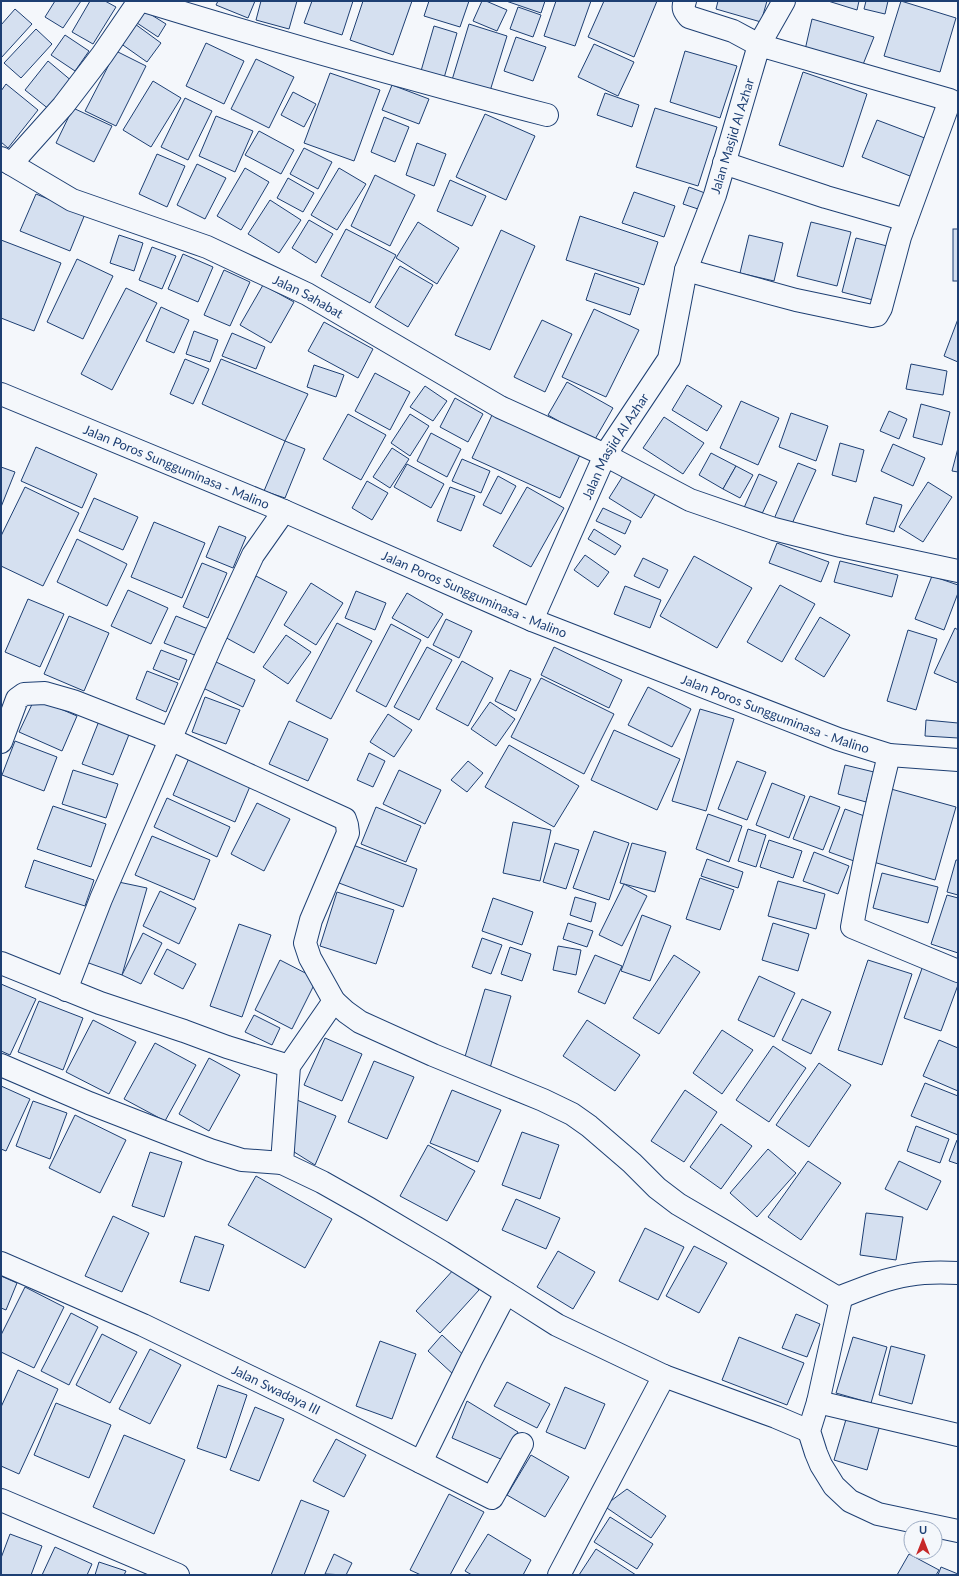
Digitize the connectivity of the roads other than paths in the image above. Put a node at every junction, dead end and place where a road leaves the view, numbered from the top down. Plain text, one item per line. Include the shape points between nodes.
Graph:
1 (139, 1) edge
2 (144, 1) edge
3 (685, 1) edge
4 (784, 1) edge
5 (760, 45) junction
6 (955, 96) edge
7 (547, 115) dead end
8 (6, 161) edge
9 (724, 163) junction
10 (906, 220) junction
11 (686, 270) junction
12 (1, 394) edge
13 (605, 455) junction
14 (284, 511) junction
15 (958, 571) edge
16 (532, 620) junction
17 (170, 739) junction
18 (1, 742) edge
19 (889, 755) junction
20 (958, 760) edge
21 (1, 963) edge
22 (958, 971) edge
23 (66, 990) junction
24 (334, 1001) junction
25 (1, 1065) edge
26 (289, 1066) junction
27 (282, 1163) junction
28 (1, 1263) edge
29 (958, 1273) edge
30 (506, 1294) junction
31 (838, 1298) junction
32 (664, 1376) junction
33 (818, 1402) junction
34 (809, 1431) junction
35 (958, 1436) edge
36 (522, 1444) dead end
37 (421, 1462) junction
38 (1, 1500) edge
39 (958, 1531) edge
40 (178, 1575) edge
41 (559, 1575) edge

1 - 8 street via 63,106
2 - 7 street via 411,80
3 - 5 street via 684,11 689,17 733,31
4 - 5 street, Jalan Masjid Al Azhar
5 - 6 street
5 - 9 street, Jalan Masjid Al Azhar
6 - 10 street
8 - 13 street, Jalan Sahabat via 72,200 207,246 307,294 500,407
9 - 10 street
9 - 11 street, Jalan Masjid Al Azhar via 715,195
10 - 11 street via 877,315 796,300
11 - 13 street, Jalan Masjid Al Azhar via 669,360
12 - 14 street, Jalan Poros Sungguminasa - Malino
13 - 15 street, Jalan Sahabat via 690,500 774,529
13 - 16 street, Jalan Masjid Al Azhar
14 - 16 street, Jalan Poros Sungguminasa - Malino
14 - 17 street via 253,555
16 - 19 street, Jalan Poros Sungguminasa - Malino via 838,739
17 - 18 street via 73,701 45,693 32,693 24,694 17,699
17 - 23 street via 101,899
17 - 24 street via 344,819 348,825 348,833 311,920 306,943 310,958
19 - 20 street, Jalan Poros Sungguminasa - Malino
19 - 22 street via 852,927
21 - 23 street
23 - 26 street via 227,1047
24 - 26 street
24 - 31 street via 360,1022 572,1114 678,1204
25 - 27 street via 89,1103 210,1150 242,1160
26 - 27 street
27 - 30 street via 368,1208
28 - 37 street, Jalan Swadaya III via 143,1325 304,1402
29 - 31 street via 908,1275
30 - 32 street via 557,1325
30 - 37 street
31 - 33 street via 840,1303
32 - 34 street
32 - 41 street
33 - 34 street
33 - 35 street
34 - 39 street via 827,1476 850,1501 878,1514
36 - 37 street, Jalan Swadaya III via 492,1498
38 - 40 street

